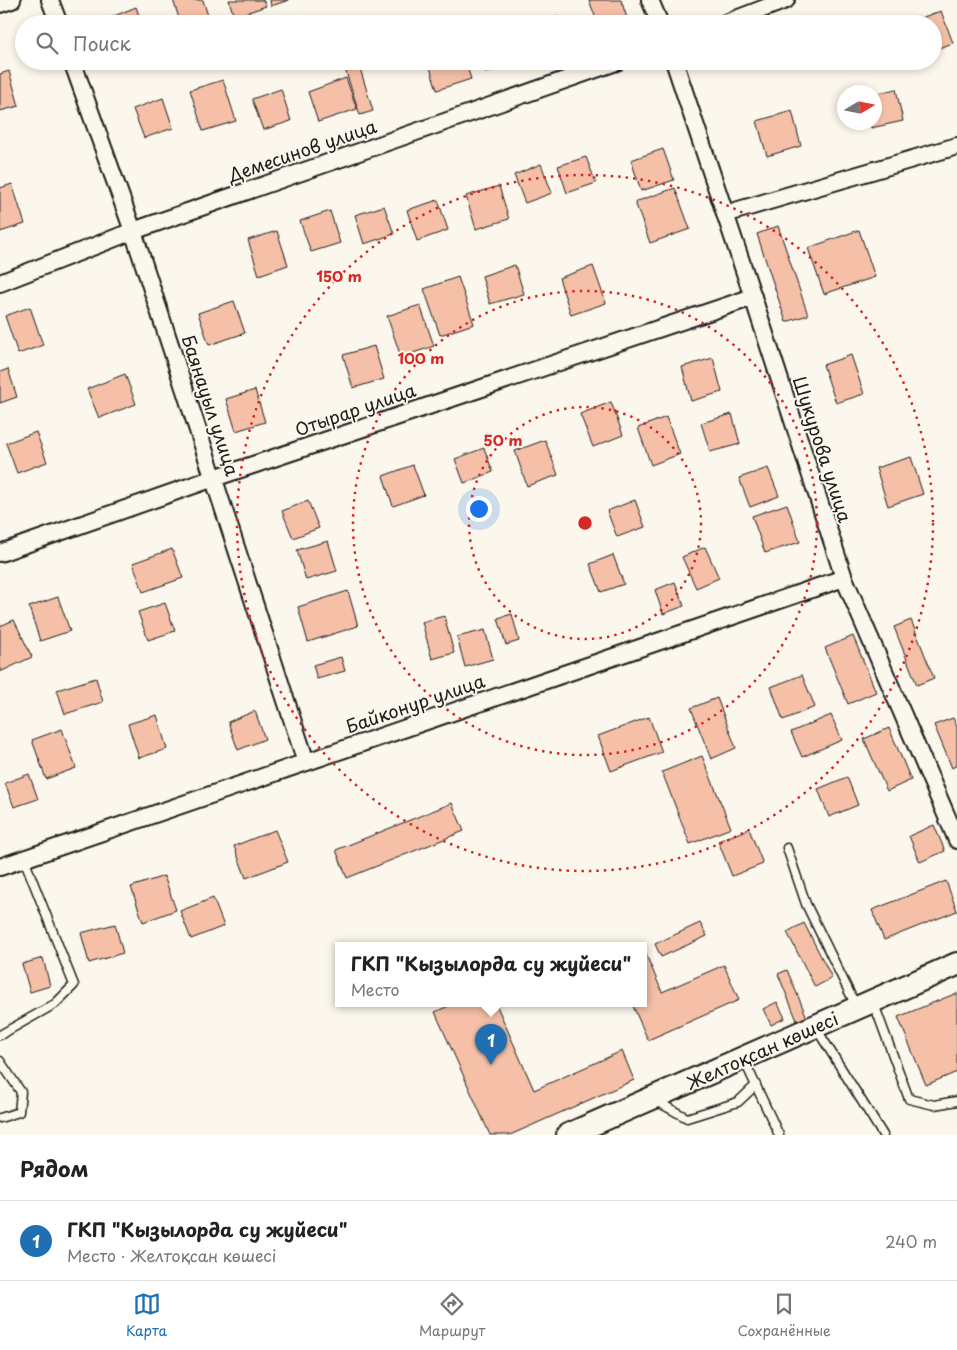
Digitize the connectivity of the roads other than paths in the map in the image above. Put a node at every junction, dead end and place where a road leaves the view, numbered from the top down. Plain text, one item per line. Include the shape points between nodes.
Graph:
1 (12, 0) edge
2 (50, 0) edge
3 (650, 0) edge
4 (786, 0) edge
5 (0, 4) edge
6 (56, 15) edge
7 (656, 15) edge
8 (747, 15) edge
9 (75, 70) edge
10 (593, 70) edge
11 (677, 70) edge
12 (957, 146) edge
13 (725, 214) junction
14 (133, 230) junction
15 (0, 282) edge
16 (753, 297) junction
17 (214, 478) junction
18 (0, 553) edge
19 (844, 578) junction
20 (306, 762) junction
21 (957, 840) edge
22 (787, 848) dead end
23 (24, 859) junction
24 (0, 867) edge
25 (957, 964) edge
26 (865, 1005) junction
27 (815, 1027) junction
28 (0, 1035) edge
29 (743, 1058) junction
30 (0, 1061) edge
31 (756, 1085) junction
32 (651, 1098) junction
33 (957, 1101) edge
34 (0, 1118) edge
35 (568, 1135) edge
36 (779, 1135) edge
37 (883, 1135) edge

1 - 5 street
2 - 6 street
3 - 7 street
4 - 8 street
9 - 14 street, Баянауыл улица
10 - 14 street, Демесинов улица
11 - 13 street, Шукурова улица
12 - 13 street
13 - 16 street, Шукурова улица
14 - 15 street, Демесинов улица
14 - 17 street, Баянауыл улица
16 - 17 street, Отырар улица
16 - 19 street, Шукурова улица
17 - 18 street, Отырар улица
17 - 20 street, Баянауыл улица
19 - 20 street, Байконур улица
19 - 21 street, Шукурова улица
20 - 23 street, Байконур улица
22 - 26 lane via 806,904
23 - 24 street, Байконур улица
23 - 28 lane via 74,985 55,1004
25 - 26 street, Желтоқсан көшесі
26 - 27 street, Желтоқсан көшесі
26 - 33 lane via 909,1099 934,1105
27 - 29 street, Желтоқсан көшесі
27 - 37 lane
29 - 31 lane
29 - 32 street, Желтоқсан көшесі
30 - 34 lane via 21,1092 19,1112
31 - 32 lane via 738,1102 687,1118
31 - 36 lane
32 - 35 street, Желтоқсан көшесі

